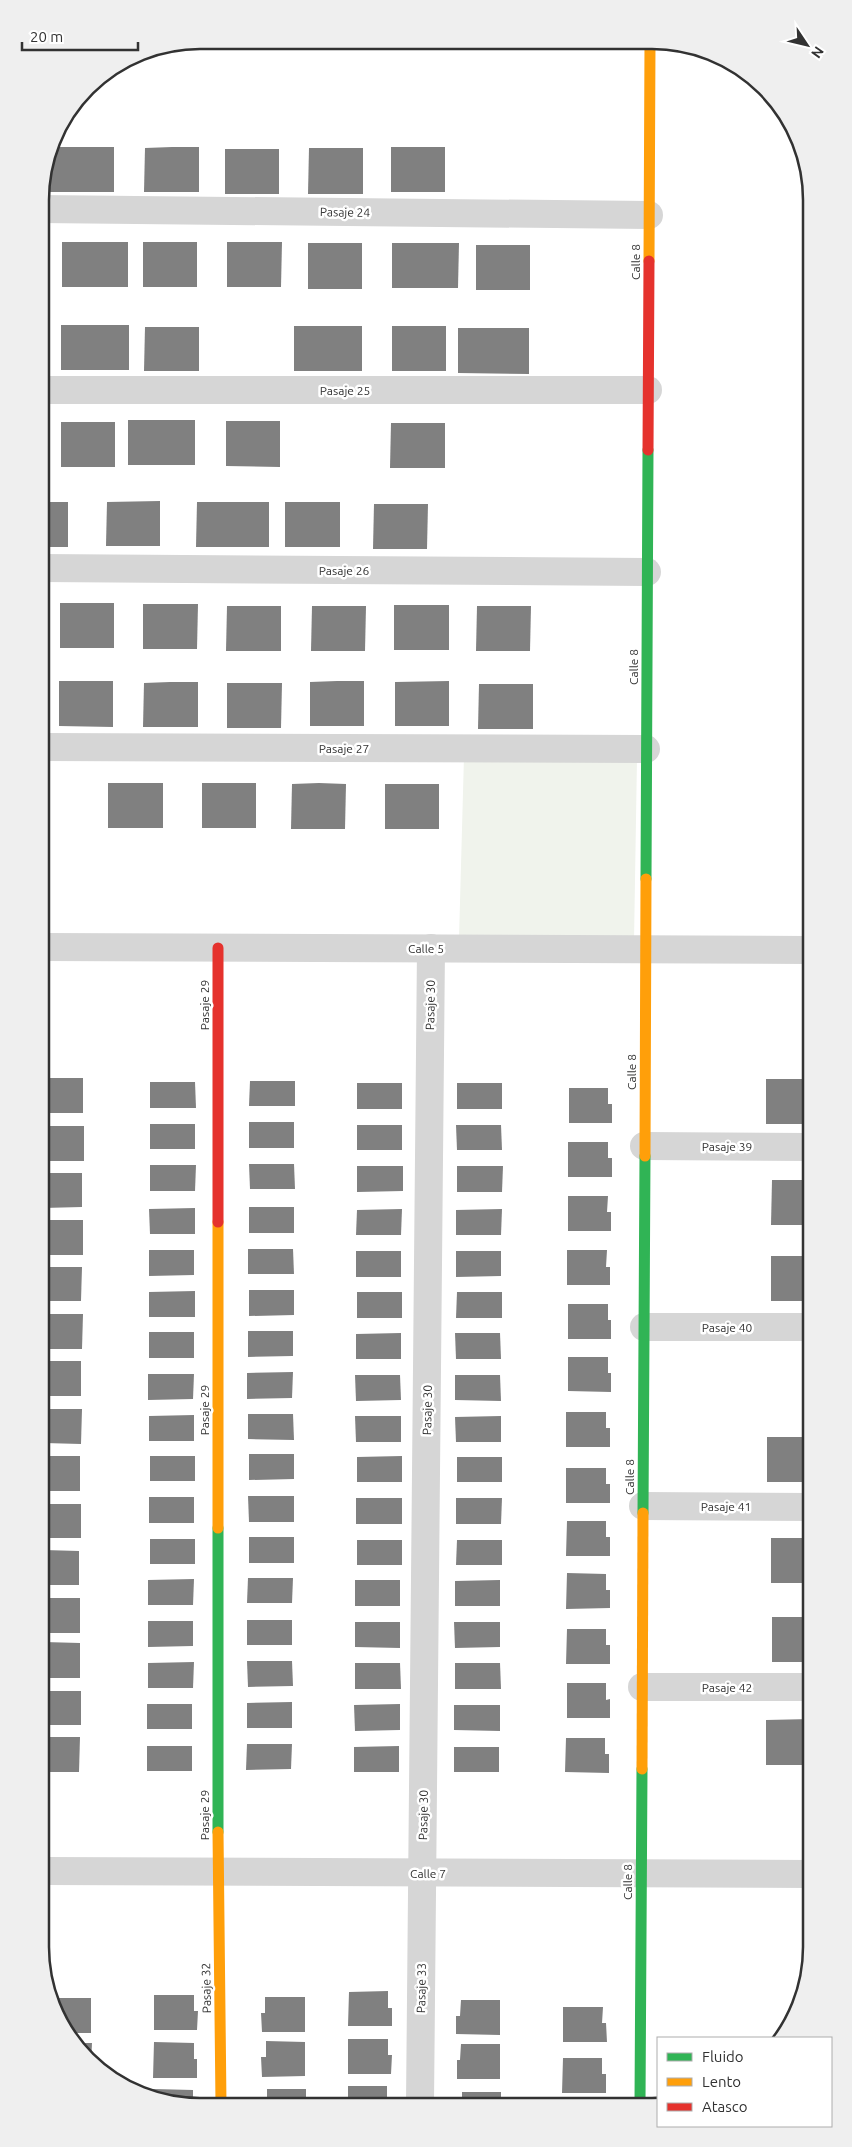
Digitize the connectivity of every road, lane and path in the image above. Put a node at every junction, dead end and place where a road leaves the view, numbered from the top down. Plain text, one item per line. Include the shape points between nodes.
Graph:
1 (650, 49) edge
2 (49, 209) edge
3 (649, 215) junction
4 (49, 390) edge
5 (648, 390) junction
6 (49, 568) edge
7 (647, 572) junction
8 (49, 747) edge
9 (646, 749) junction
10 (49, 947) edge
11 (218, 948) junction
12 (431, 948) junction
13 (646, 949) junction
14 (803, 950) edge
15 (644, 1146) junction
16 (803, 1146) edge
17 (644, 1326) junction
18 (803, 1326) edge
19 (643, 1506) junction
20 (803, 1506) edge
21 (642, 1687) junction
22 (803, 1687) edge
23 (49, 1871) edge
24 (218, 1872) junction
25 (422, 1873) junction
26 (641, 1873) junction
27 (803, 1874) edge
28 (220, 2098) edge
29 (420, 2098) edge
30 (640, 2098) edge

1 - 3 street, Calle 8
2 - 3 street, Pasaje 24
3 - 5 street, Calle 8
4 - 5 street, Pasaje 25
5 - 7 street, Calle 8
6 - 7 street, Pasaje 26
7 - 9 street, Calle 8
8 - 9 street, Pasaje 27
9 - 13 street, Calle 8
10 - 11 street, Calle 5
11 - 12 street, Calle 5
11 - 24 street, Pasaje 29
12 - 13 street, Calle 5
12 - 25 street, Pasaje 30
13 - 14 street, Calle 5
13 - 15 street, Calle 8
15 - 16 street, Pasaje 39
15 - 17 street, Calle 8
17 - 18 street, Pasaje 40
17 - 19 street, Calle 8
19 - 20 street, Pasaje 41
19 - 21 street, Calle 8
21 - 22 street, Pasaje 42
21 - 26 street, Calle 8
23 - 24 street, Calle 7
24 - 25 street, Calle 7
24 - 28 street, Pasaje 32
25 - 26 street, Calle 7
25 - 29 street, Pasaje 33
26 - 27 street, Calle 7
26 - 30 street, Calle 8

